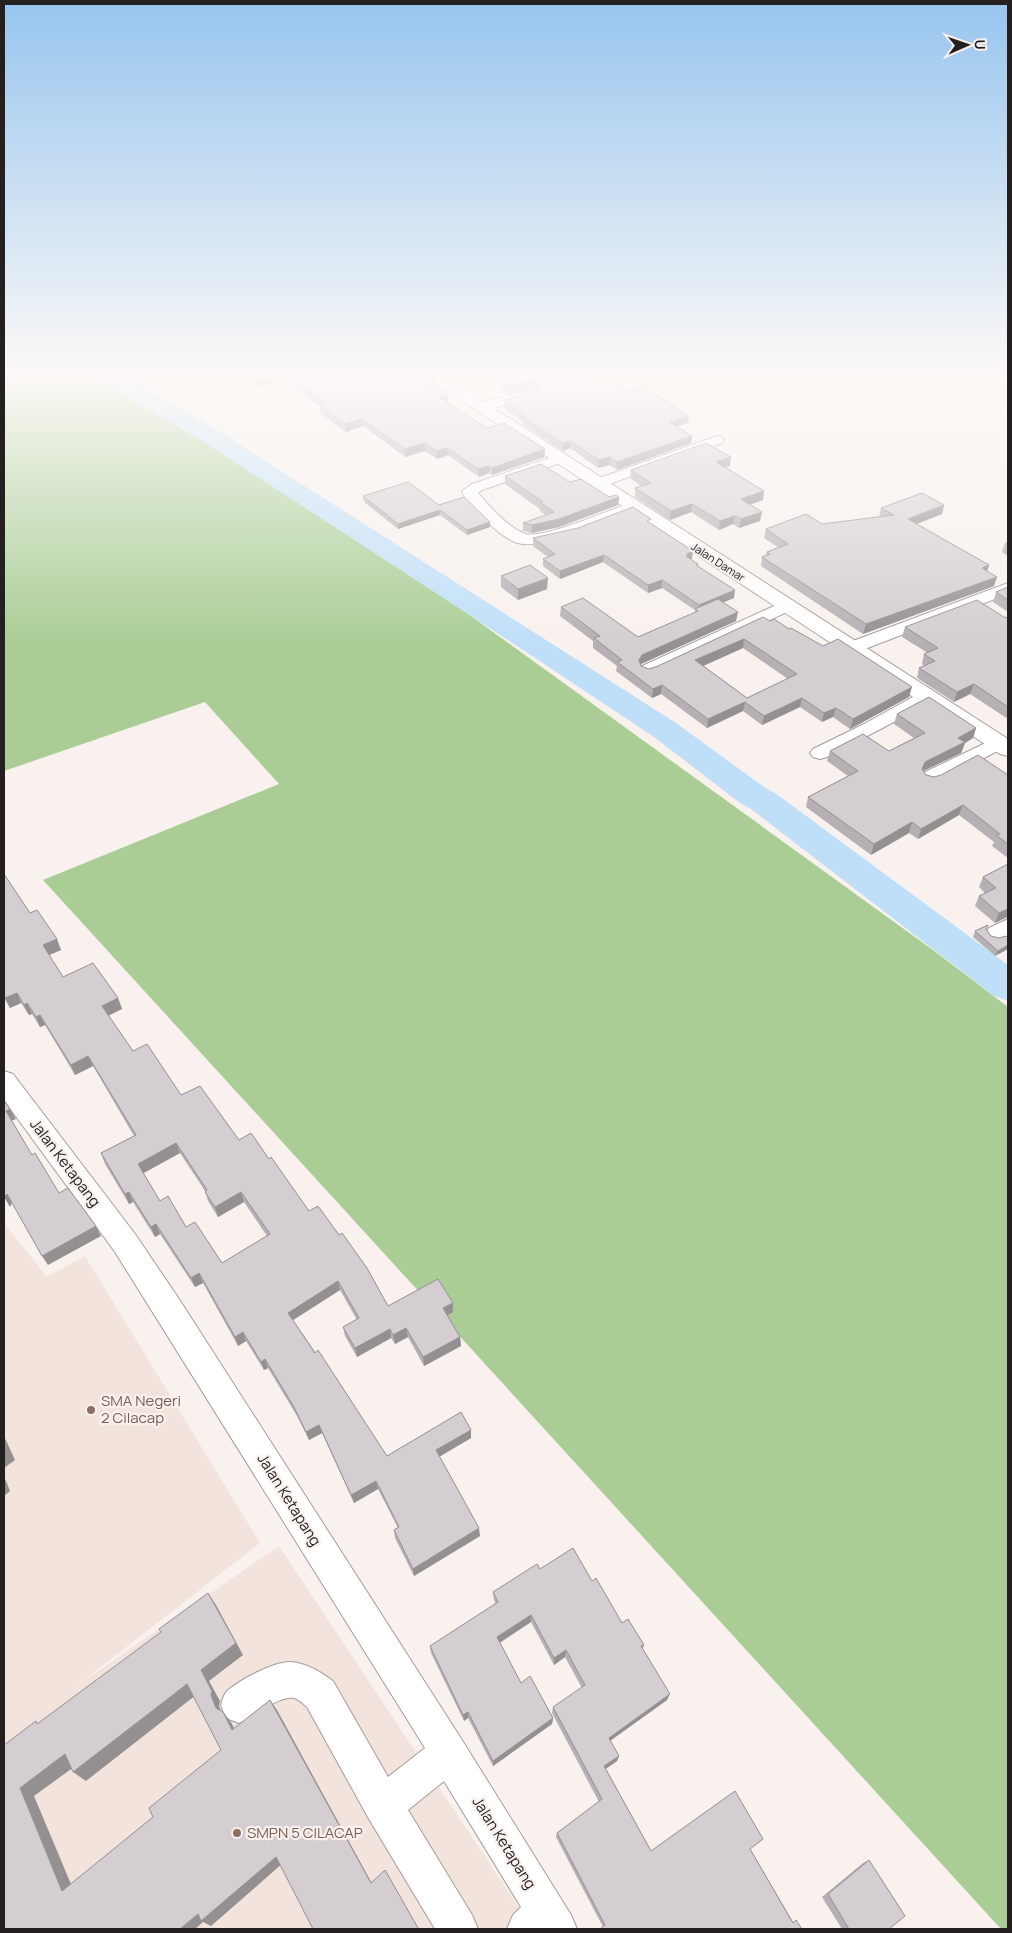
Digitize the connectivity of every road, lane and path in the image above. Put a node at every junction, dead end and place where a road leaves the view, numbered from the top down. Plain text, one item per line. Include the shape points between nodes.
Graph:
1 (546, 463) edge
2 (569, 463) edge
3 (653, 463) edge
4 (599, 483) junction
5 (634, 507) junction
6 (1008, 588) edge
7 (974, 600) junction
8 (785, 606) junction
9 (991, 610) edge
10 (851, 648) junction
11 (649, 670) edge
12 (927, 696) junction
13 (1003, 746) edge
14 (820, 753) dead end
15 (930, 778) edge
16 (4, 1081) edge
17 (239, 1705) dead end
18 (449, 1753) junction
19 (383, 1805) junction
20 (544, 1923) edge
21 (458, 1929) edge

1 - 5 street via 477,487 470,491 472,496 517,538 528,541
2 - 4 street, Jalan Damar
3 - 4 street
4 - 5 street, Jalan Damar
5 - 8 street, Jalan Damar
6 - 7 street
7 - 9 street
7 - 10 street
8 - 10 street, Jalan Damar
8 - 11 street
10 - 12 street, Jalan Damar
12 - 13 street, Jalan Damar
12 - 14 street
13 - 15 street
16 - 18 street, Jalan Ketapang via 125,1243 163,1300
17 - 19 street via 281,1680 294,1679 308,1684 320,1694
18 - 19 street
18 - 20 street, Jalan Ketapang
19 - 21 street

